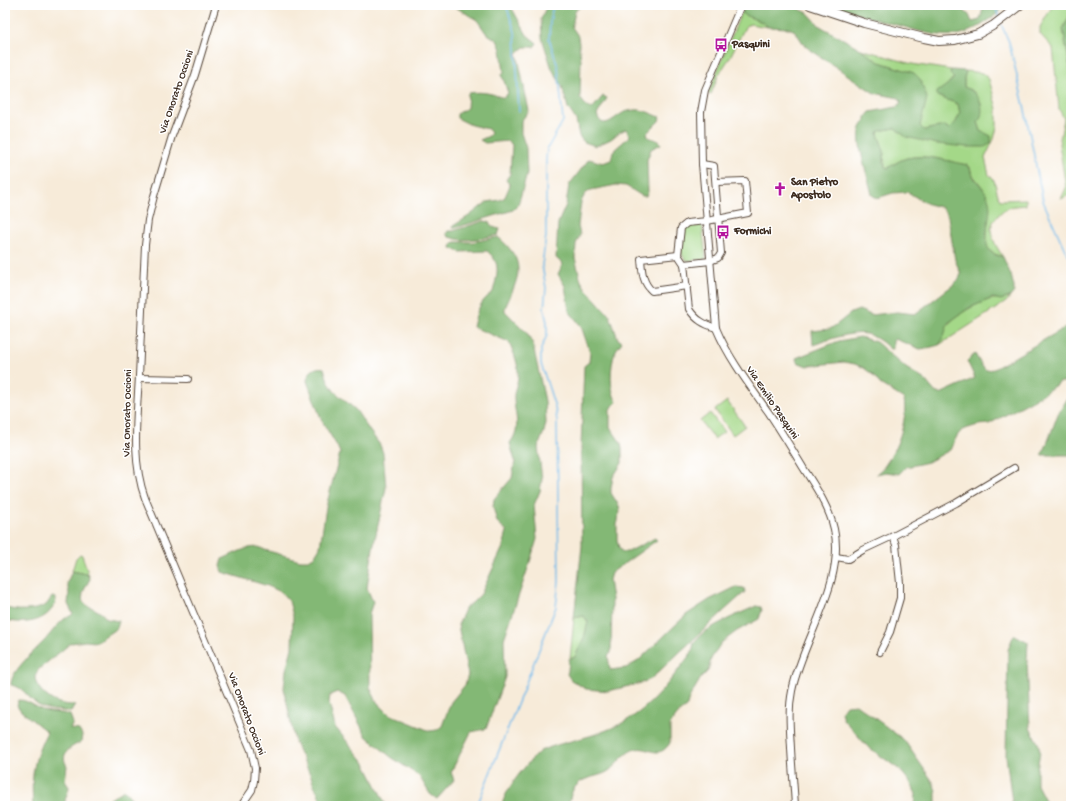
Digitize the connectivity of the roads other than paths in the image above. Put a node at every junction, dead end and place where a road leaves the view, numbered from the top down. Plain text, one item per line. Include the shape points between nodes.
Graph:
1 (216, 5) edge
2 (742, 5) edge
3 (810, 5) edge
4 (1020, 5) edge
5 (702, 164) junction
6 (716, 182) junction
7 (719, 218) junction
8 (707, 221) junction
9 (678, 255) junction
10 (710, 260) junction
11 (684, 264) junction
12 (686, 286) junction
13 (716, 328) junction
14 (139, 378) junction
15 (188, 379) dead end
16 (1014, 468) dead end
17 (894, 536) junction
18 (836, 557) junction
19 (880, 652) dead end
20 (242, 806) edge
21 (795, 806) edge

1 - 14 street, Via Onorato Occioni via 195,75 172,136 148,220
2 - 5 street, Via Emilio Pasquini via 702,101
3 - 4 street via 864,23 939,41 978,34 994,26
5 - 6 street via 714,166
5 - 8 street, Via Emilio Pasquini
6 - 7 street
6 - 7 street via 745,181 748,213
7 - 8 street
7 - 10 street via 721,253 718,258
8 - 9 street via 687,223 681,228
8 - 10 street, Via Emilio Pasquini
9 - 11 street
9 - 12 street via 641,259 643,275 652,291
10 - 11 street
10 - 13 street, Via Emilio Pasquini
11 - 12 street
12 - 13 street via 689,309 693,315 701,322
13 - 18 street, Via Emilio Pasquini via 738,369 826,505 834,529
14 - 15 street
14 - 20 street, Via Onorato Occioni via 137,451 140,481 251,750 255,768 254,781
16 - 17 street
17 - 18 street via 867,547 848,559
17 - 19 street via 900,598 890,632
18 - 21 street, Via Emilio Pasquini via 830,582 791,692 789,718

